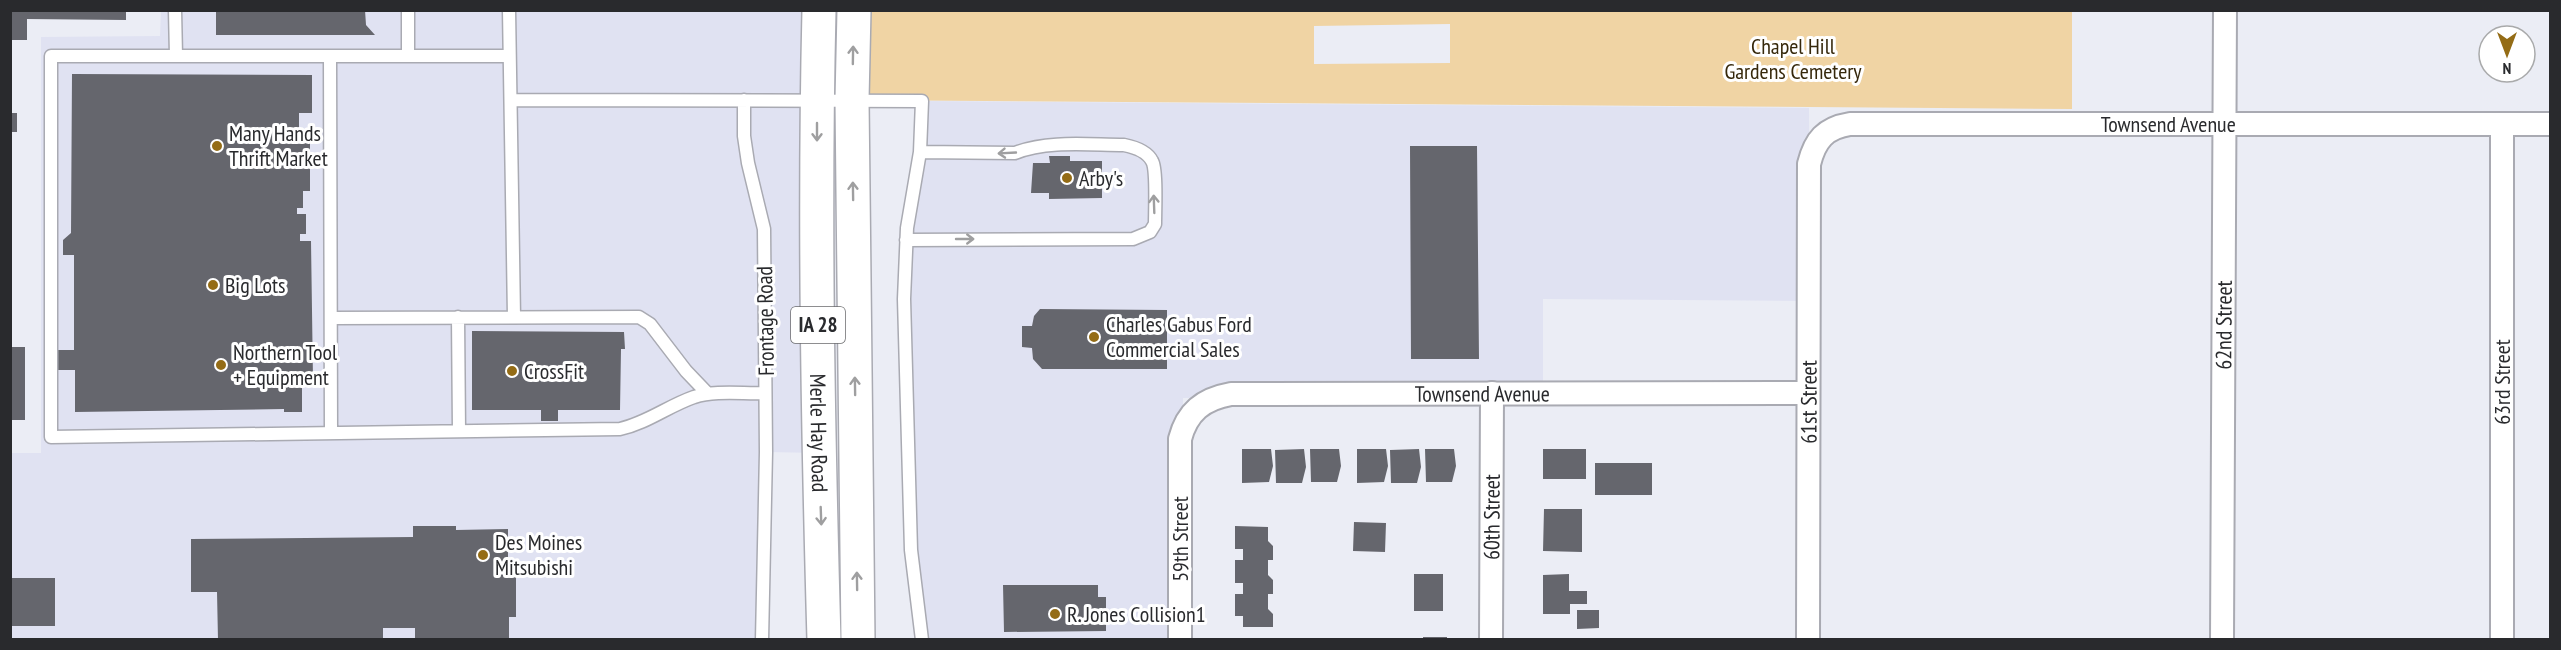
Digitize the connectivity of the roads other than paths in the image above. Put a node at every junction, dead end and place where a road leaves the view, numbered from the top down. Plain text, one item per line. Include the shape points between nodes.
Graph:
1 (176, 10) edge
2 (408, 10) edge
3 (509, 10) edge
4 (819, 10) edge
5 (854, 10) edge
6 (2224, 10) edge
7 (176, 56) junction
8 (330, 56) junction
9 (408, 56) junction
10 (509, 56) junction
11 (511, 100) junction
12 (744, 100) junction
13 (836, 100) junction
14 (2550, 123) edge
15 (2224, 124) junction
16 (2502, 124) junction
17 (920, 152) junction
18 (1809, 164) joint
19 (906, 240) junction
20 (458, 317) junction
21 (514, 317) junction
22 (330, 318) junction
23 (765, 393) junction
24 (1492, 393) junction
25 (1808, 393) junction
26 (708, 394) junction
27 (459, 431) junction
28 (331, 433) junction
29 (1180, 439) joint
30 (762, 639) edge
31 (824, 639) edge
32 (858, 639) edge
33 (922, 639) edge
34 (1180, 639) edge
35 (1491, 639) edge
36 (1808, 639) edge
37 (2222, 639) edge
38 (2502, 639) edge

1 - 7 lane
2 - 9 lane
3 - 10 lane
4 - 13 main road, Merle Hay Road / IA 28
13 -> 5 main road, Merle Hay Road / IA 28
6 - 15 street, 62nd Street
7 - 8 lane
7 - 28 lane via 51,56 51,437
8 - 9 lane
8 - 22 lane
9 - 10 lane
10 - 11 lane
11 - 12 lane
11 - 21 lane
12 - 13 lane
12 - 23 lane, Frontage Road via 748,163 764,229
13 - 17 lane via 922,101
13 -> 31 main road, Merle Hay Road / IA 28 via 819,453
32 -> 13 main road, Merle Hay Road / IA 28
14 - 16 street, Townsend Avenue
15 - 16 street, Townsend Avenue
15 - 18 street, Townsend Avenue via 1850,124 1821,136 1813,147
15 - 37 street, 62nd Street
16 - 38 street, 63rd Street
17 - 19 lane
19 -> 17 lane via 1133,238 1150,231 1155,224 1153,162 1135,148 1049,146 1015,153
18 - 25 street, 61st Street
19 - 33 lane via 911,550
20 - 21 lane
20 - 22 lane
20 - 27 lane
21 - 26 lane via 639,317 650,324
22 - 28 lane
23 - 26 lane
23 - 30 lane, Frontage Road
24 - 25 street, Townsend Avenue
24 - 29 street, Townsend Avenue via 1231,394 1214,397 1196,407 1184,424
24 - 35 street, 60th Street
25 - 36 street, 61st Street
26 - 27 lane via 620,429
27 - 28 lane
29 - 34 street, 59th Street

